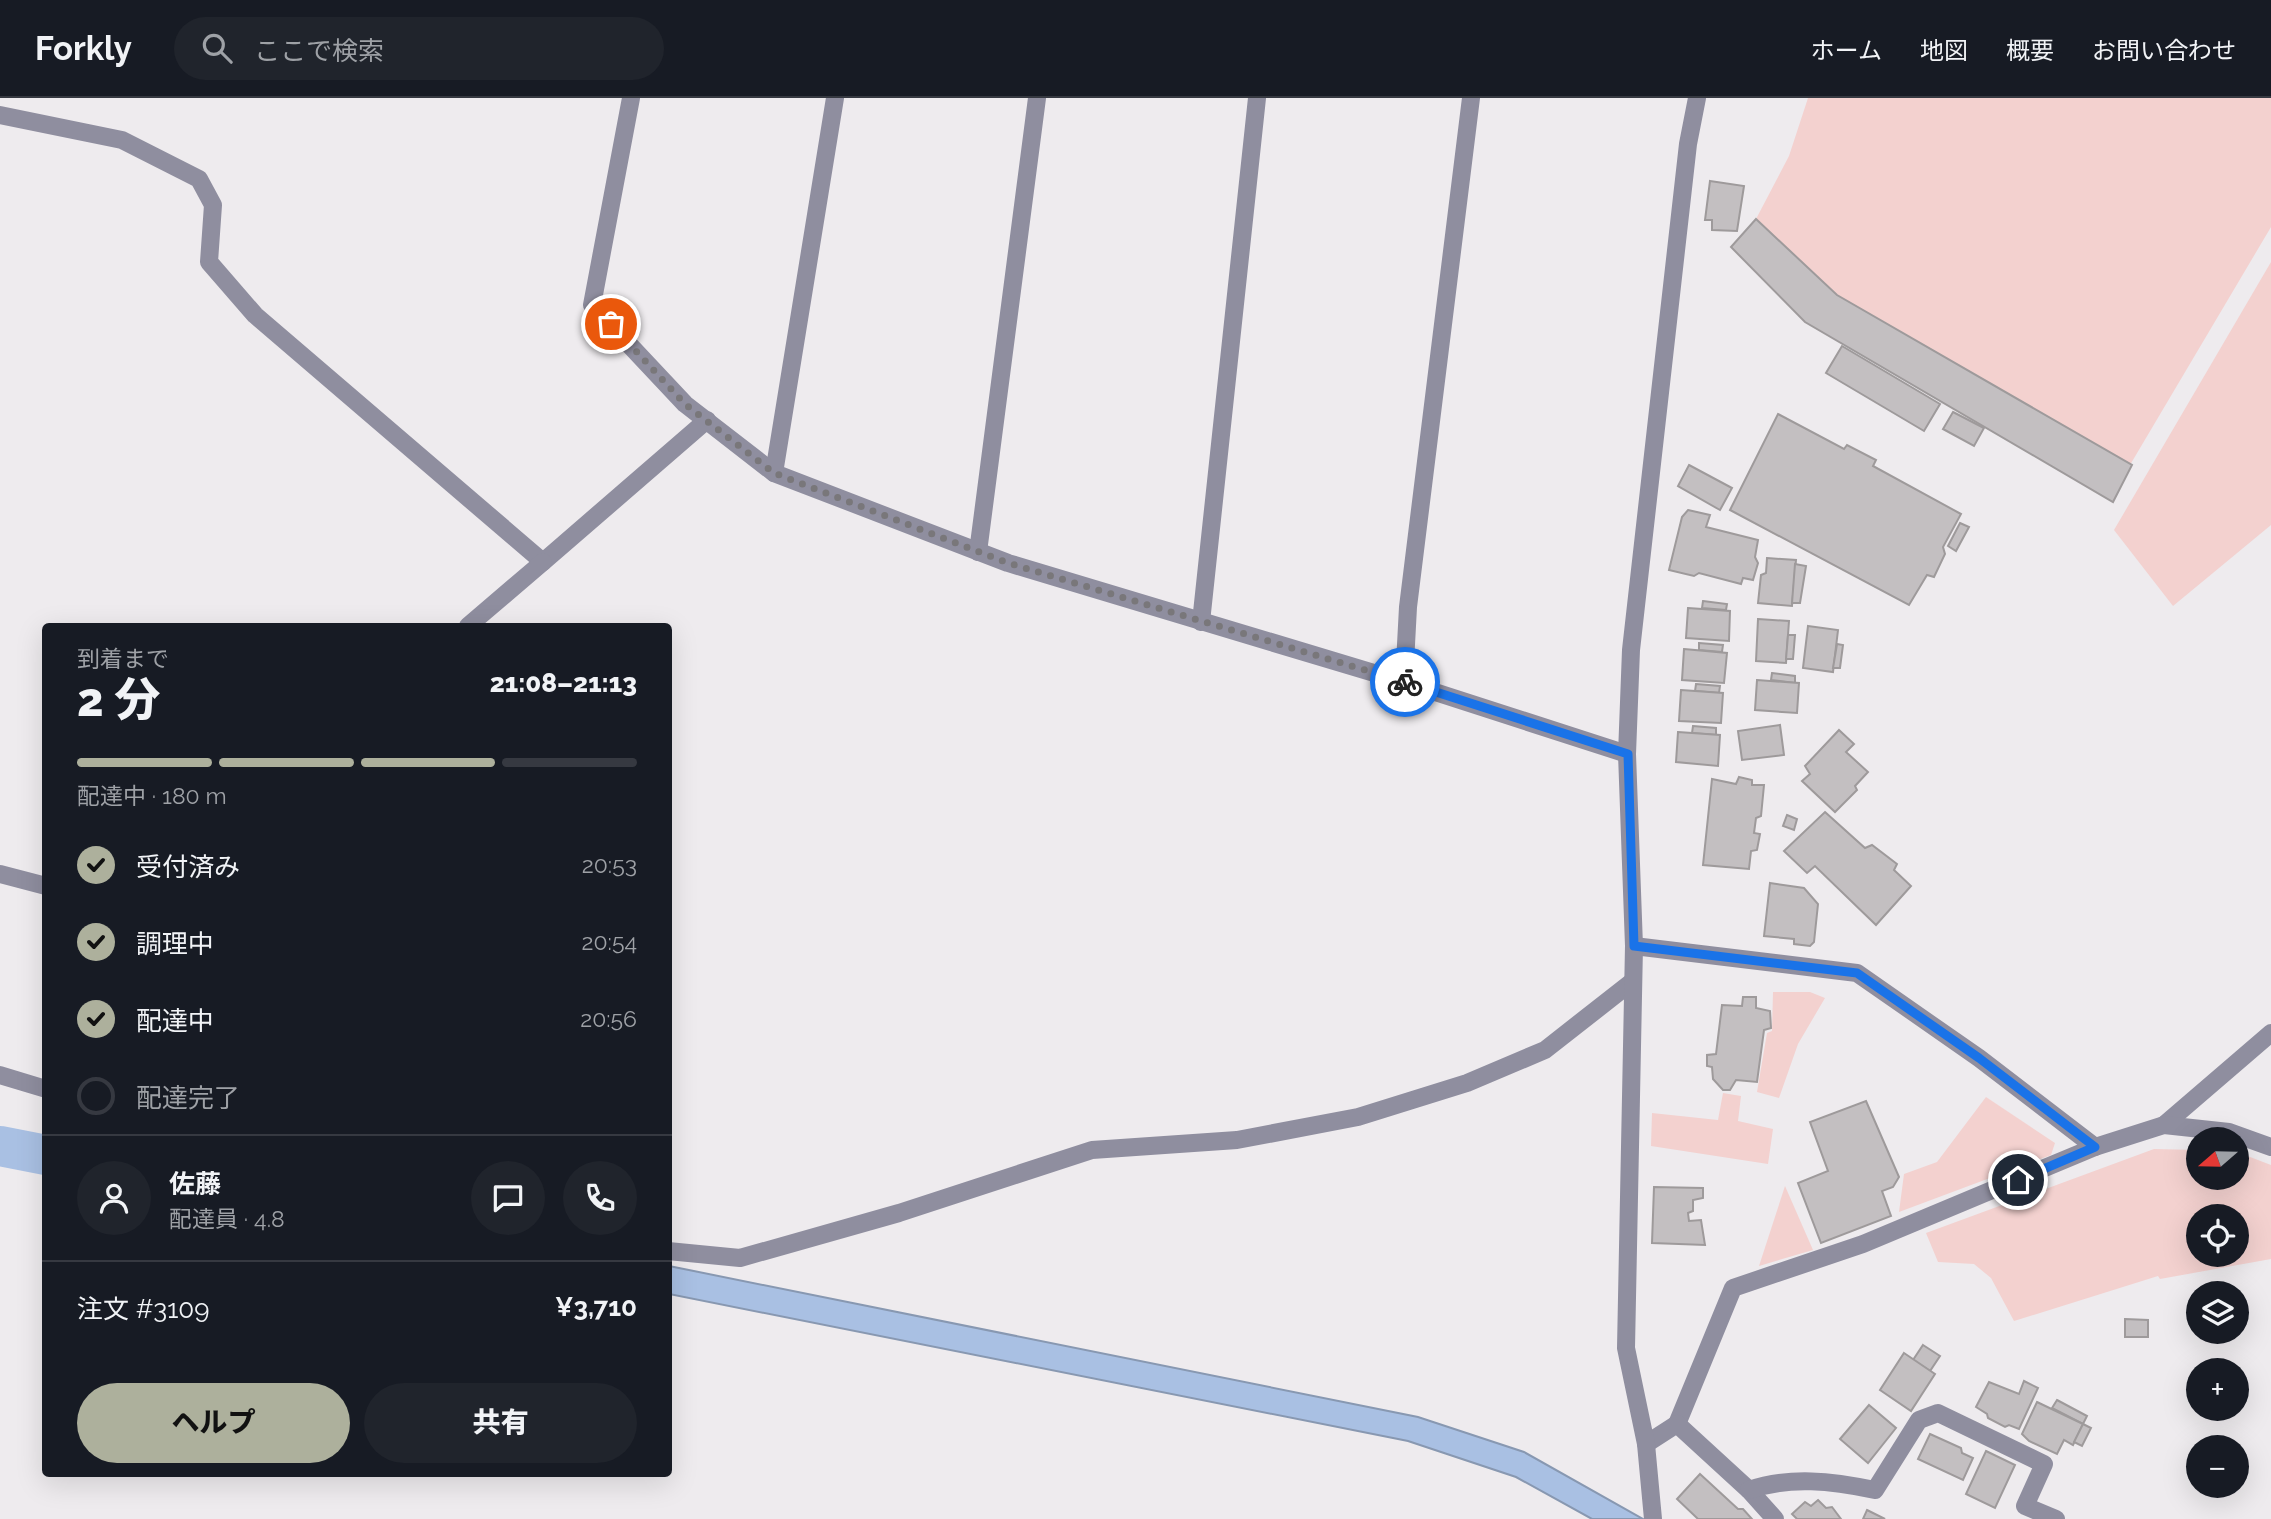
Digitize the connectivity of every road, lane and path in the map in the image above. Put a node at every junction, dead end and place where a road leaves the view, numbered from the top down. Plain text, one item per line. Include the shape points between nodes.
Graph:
1 (631, 98) edge
2 (835, 98) edge
3 (1037, 98) edge
4 (1257, 98) edge
5 (1471, 98) edge
6 (1697, 98) edge
7 (0, 115) edge
8 (707, 420) junction
9 (774, 473) junction
10 (978, 552) junction
11 (542, 562) junction
12 (1201, 622) junction
13 (471, 623) edge
14 (1404, 682) junction
15 (1628, 754) junction
16 (0, 874) edge
17 (42, 885) edge
18 (1634, 946) junction
19 (1633, 981) junction
20 (2271, 1033) edge
21 (0, 1075) edge
22 (42, 1088) edge
23 (2164, 1125) junction
24 (2095, 1147) junction
25 (2271, 1147) edge
26 (672, 1251) edge
27 (1677, 1424) junction
28 (1646, 1444) junction
29 (1749, 1490) junction
30 (1653, 1518) edge
31 (1775, 1519) edge
32 (2056, 1519) edge

1 - 8 street via 592,304 685,404
2 - 9 street
3 - 10 street
4 - 12 street
5 - 14 street via 1408,607
6 - 15 street via 1631,650
7 - 11 street via 122,140 199,179 213,205 209,262 255,315
8 - 9 street
8 - 11 street
9 - 10 street
10 - 12 street
11 - 13 street
12 - 14 street
14 - 15 street
15 - 18 street
16 - 17 street
18 - 19 street
18 - 24 street via 1857,973
19 - 26 street via 1545,1051 1467,1083 1358,1117 1237,1140 1092,1150 899,1213 740,1258
19 - 28 street via 1626,1348
20 - 23 street
21 - 22 street
23 - 24 street
23 - 25 street via 2229,1132
24 - 27 street via 1863,1244 1732,1288
27 - 28 street
27 - 29 street
28 - 30 street
29 - 31 street
29 - 32 street via 1776,1481 1801,1481 1875,1490 1919,1420 1938,1413 2044,1464 2025,1507

